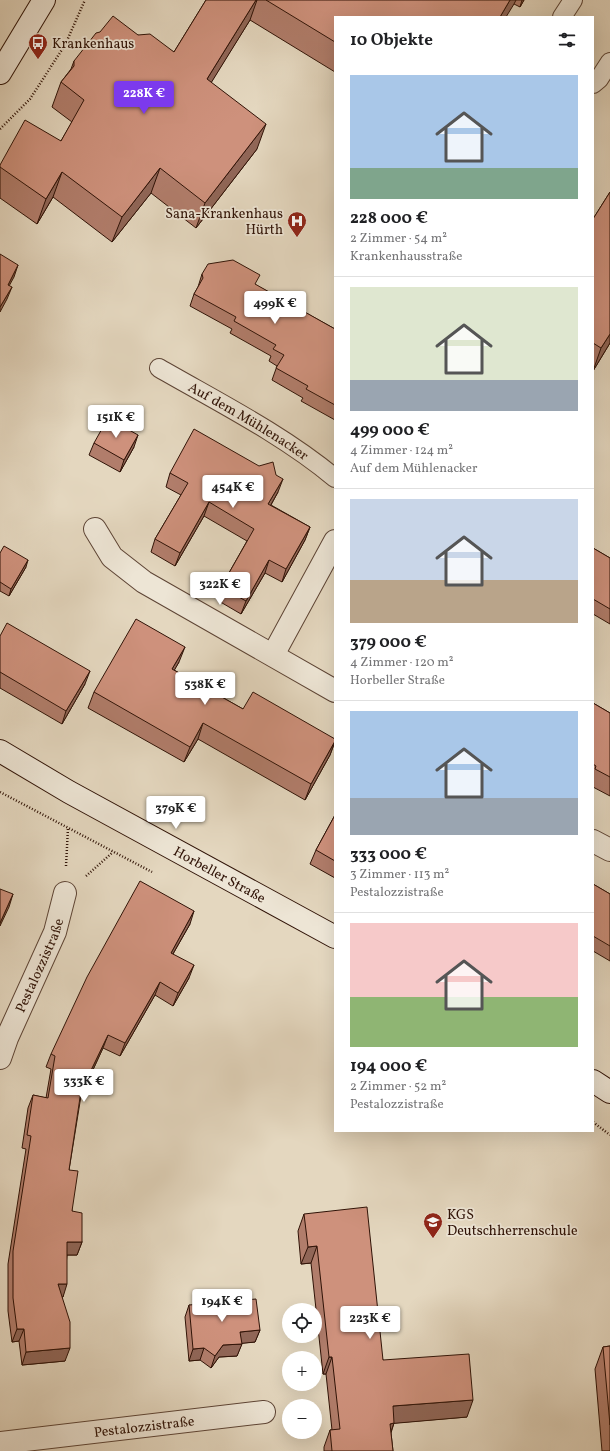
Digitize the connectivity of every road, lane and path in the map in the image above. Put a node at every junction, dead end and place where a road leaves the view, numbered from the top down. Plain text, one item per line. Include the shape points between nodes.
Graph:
1 (44, 0) edge
2 (85, 0) edge
3 (573, 0) edge
4 (563, 16) edge
5 (610, 62) edge
6 (0, 73) edge
7 (594, 83) edge
8 (0, 129) edge
9 (159, 368) dead end
10 (334, 477) edge
11 (95, 529) dead end
12 (334, 543) edge
13 (273, 655) junction
14 (334, 690) edge
15 (0, 751) edge
16 (68, 828) dead end
17 (594, 841) edge
18 (610, 850) edge
19 (113, 852) dead end
20 (65, 893) junction
21 (334, 936) edge
22 (0, 1058) edge
23 (594, 1082) edge
24 (610, 1092) edge
25 (594, 1123) edge
26 (610, 1135) edge
27 (264, 1412) dead end
28 (0, 1443) edge

1 - 6 street
2 - 8 path via 65,45 30,99
3 - 4 lane
5 - 7 lane
9 - 10 lane, Auf dem Mühlenacker via 272,433
11 - 13 street via 112,557 144,582
12 - 13 street
13 - 14 street
15 - 21 street, Horbeller Straße via 69,792
16 - 20 path
17 - 18 street
19 - 20 path
20 - 22 street, Pestalozzistraße via 55,932
23 - 24 street
25 - 26 path
27 - 28 street, Pestalozzistraße

